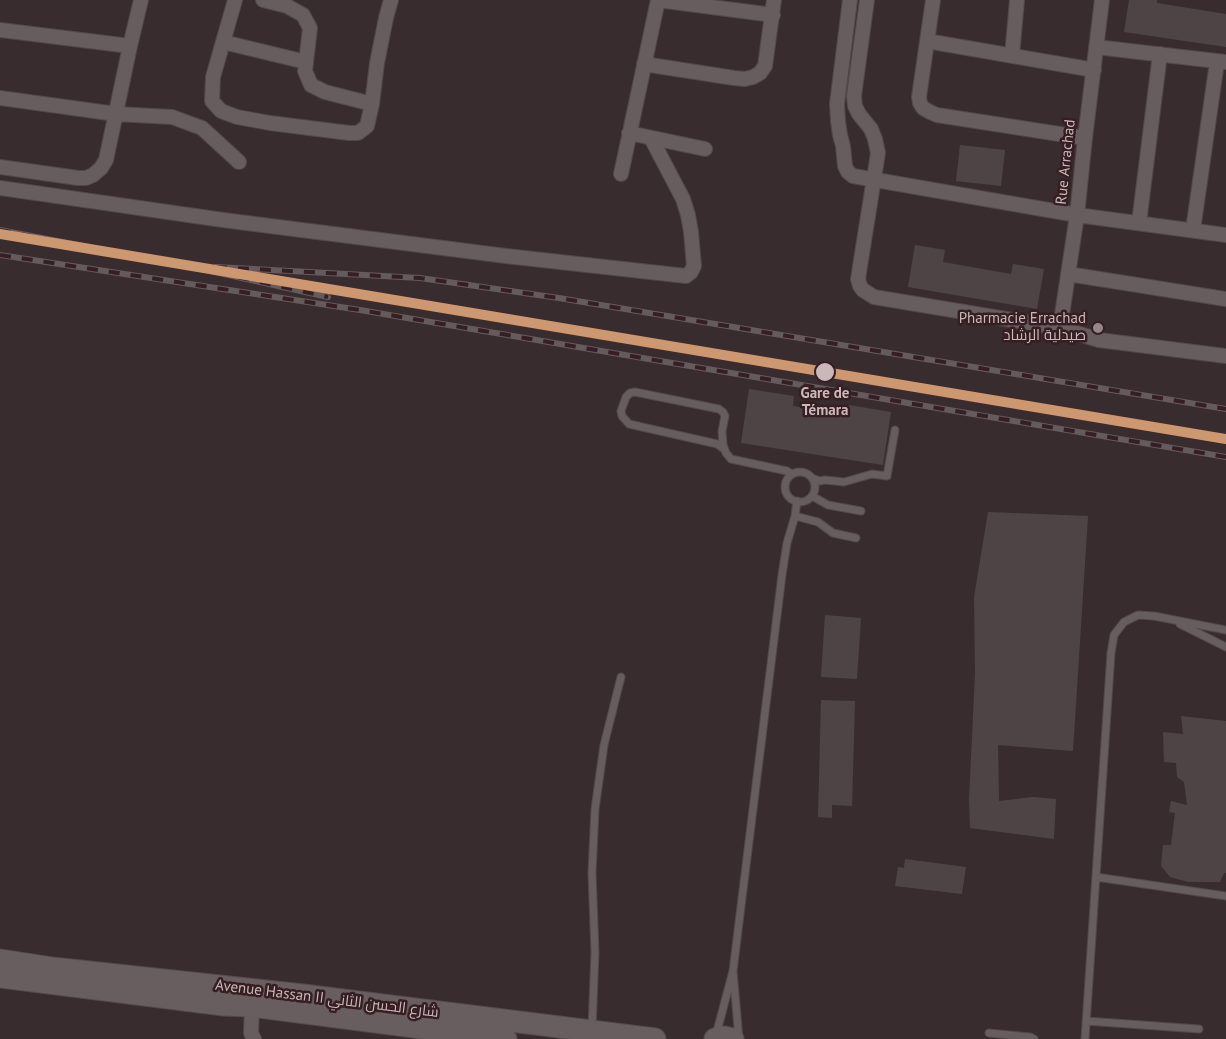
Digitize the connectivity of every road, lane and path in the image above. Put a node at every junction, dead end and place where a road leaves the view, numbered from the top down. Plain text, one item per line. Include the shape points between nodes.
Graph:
1 (141, 0) edge
2 (235, 0) edge
3 (263, 0) edge
4 (392, 0) edge
5 (658, 0) edge
6 (774, 0) edge
7 (850, 0) edge
8 (867, 0) edge
9 (933, 0) edge
10 (1017, 0) edge
11 (1102, 0) edge
12 (772, 15) junction
13 (0, 30) edge
14 (927, 41) junction
15 (223, 42) junction
16 (130, 46) junction
17 (1096, 47) junction
18 (1160, 54) junction
19 (1012, 56) junction
20 (306, 62) junction
21 (1221, 62) edge
22 (644, 64) junction
23 (1094, 70) junction
24 (0, 98) edge
25 (372, 104) junction
26 (116, 114) junction
27 (629, 133) junction
28 (651, 138) junction
29 (1085, 138) junction
30 (705, 149) dead end
31 (239, 162) dead end
32 (0, 167) edge
33 (621, 174) dead end
34 (874, 180) junction
35 (0, 188) edge
36 (1077, 215) junction
37 (1139, 223) junction
38 (1193, 230) junction
39 (1226, 234) edge
40 (1068, 274) junction
41 (1226, 299) edge
42 (1060, 328) junction
43 (1226, 356) edge
44 (895, 430) dead end
45 (724, 449) junction
46 (792, 474) junction
47 (812, 478) junction
48 (812, 496) junction
49 (797, 501) junction
50 (861, 511) dead end
51 (795, 516) junction
52 (856, 538) dead end
53 (1171, 620) junction
54 (1226, 630) edge
55 (1226, 647) edge
56 (621, 677) dead end
57 (1096, 877) junction
58 (1226, 896) edge
59 (0, 960) edge
60 (733, 971) junction
61 (0, 977) edge
62 (252, 1006) junction
63 (1086, 1021) junction
64 (1200, 1029) dead end
65 (592, 1031) junction
66 (988, 1033) dead end
67 (254, 1039) edge
68 (506, 1039) edge
69 (655, 1039) edge
70 (715, 1039) edge
71 (733, 1039) edge
72 (739, 1039) edge
73 (1034, 1039) edge
74 (1085, 1039) edge

1 - 16 street
2 - 15 street
3 - 20 street via 303,15 310,28
4 - 25 street
5 - 12 street
5 - 22 street
6 - 12 street
7 - 34 street via 838,121 848,172
8 - 34 street via 854,96 855,106 878,146
9 - 14 street
10 - 19 street
11 - 17 street, Rue Arrachad
12 - 22 street via 765,66 753,77 734,78
13 - 16 street
14 - 19 street
14 - 29 street via 919,97 930,112
15 - 20 street
15 - 25 street via 213,77 212,101 221,111 270,123 358,133 367,126
16 - 26 street
17 - 18 street
17 - 23 street, Rue Arrachad
18 - 21 street
18 - 37 street
19 - 23 street
20 - 25 street via 304,71 311,85
21 - 38 street
22 - 27 street
23 - 29 street, Rue Arrachad
24 - 26 street
26 - 31 street via 172,117 192,124 202,128
26 - 32 street via 106,160 93,175 78,178
27 - 28 street
27 - 33 street
28 - 30 street
28 - 35 street via 688,215 694,266 686,276 223,220
29 - 36 street, Rue Arrachad
34 - 36 street
34 - 42 street via 858,279 863,290 874,297
36 - 37 street
36 - 40 street, Rue Arrachad
37 - 38 street
38 - 39 street
40 - 41 street
40 - 42 street, Rue Arrachad
42 - 43 street via 1100,340
44 - 47 lane via 887,476 872,474 844,482
45 - 45 lane via 723,411 635,392 626,397 621,411 628,424 717,444
45 - 46 lane via 736,461
46 - 47 lane via 799,472
46 - 49 lane via 785,486 786,493
47 - 48 lane
48 - 49 lane
48 - 50 lane via 828,505
49 - 51 lane
51 - 52 lane via 818,522 833,533
51 - 60 lane via 782,575
53 - 54 lane
53 - 55 lane
53 - 57 lane via 1138,615 1124,622 1114,635
56 - 65 lane via 604,745 595,809
57 - 58 lane
57 - 63 lane
59 - 65 main road, Avenue Hassan II شارع الحسن الثاني
60 - 70 lane
60 - 72 lane
61 - 62 main road, Avenue Hassan II شارع الحسن الثاني
62 - 67 street
62 - 68 main road, Avenue Hassan II شارع الحسن الثاني
63 - 64 lane
63 - 74 lane
65 - 69 main road, Avenue Hassan II شارع الحسن الثاني
66 - 73 lane
70 - 71 main road

